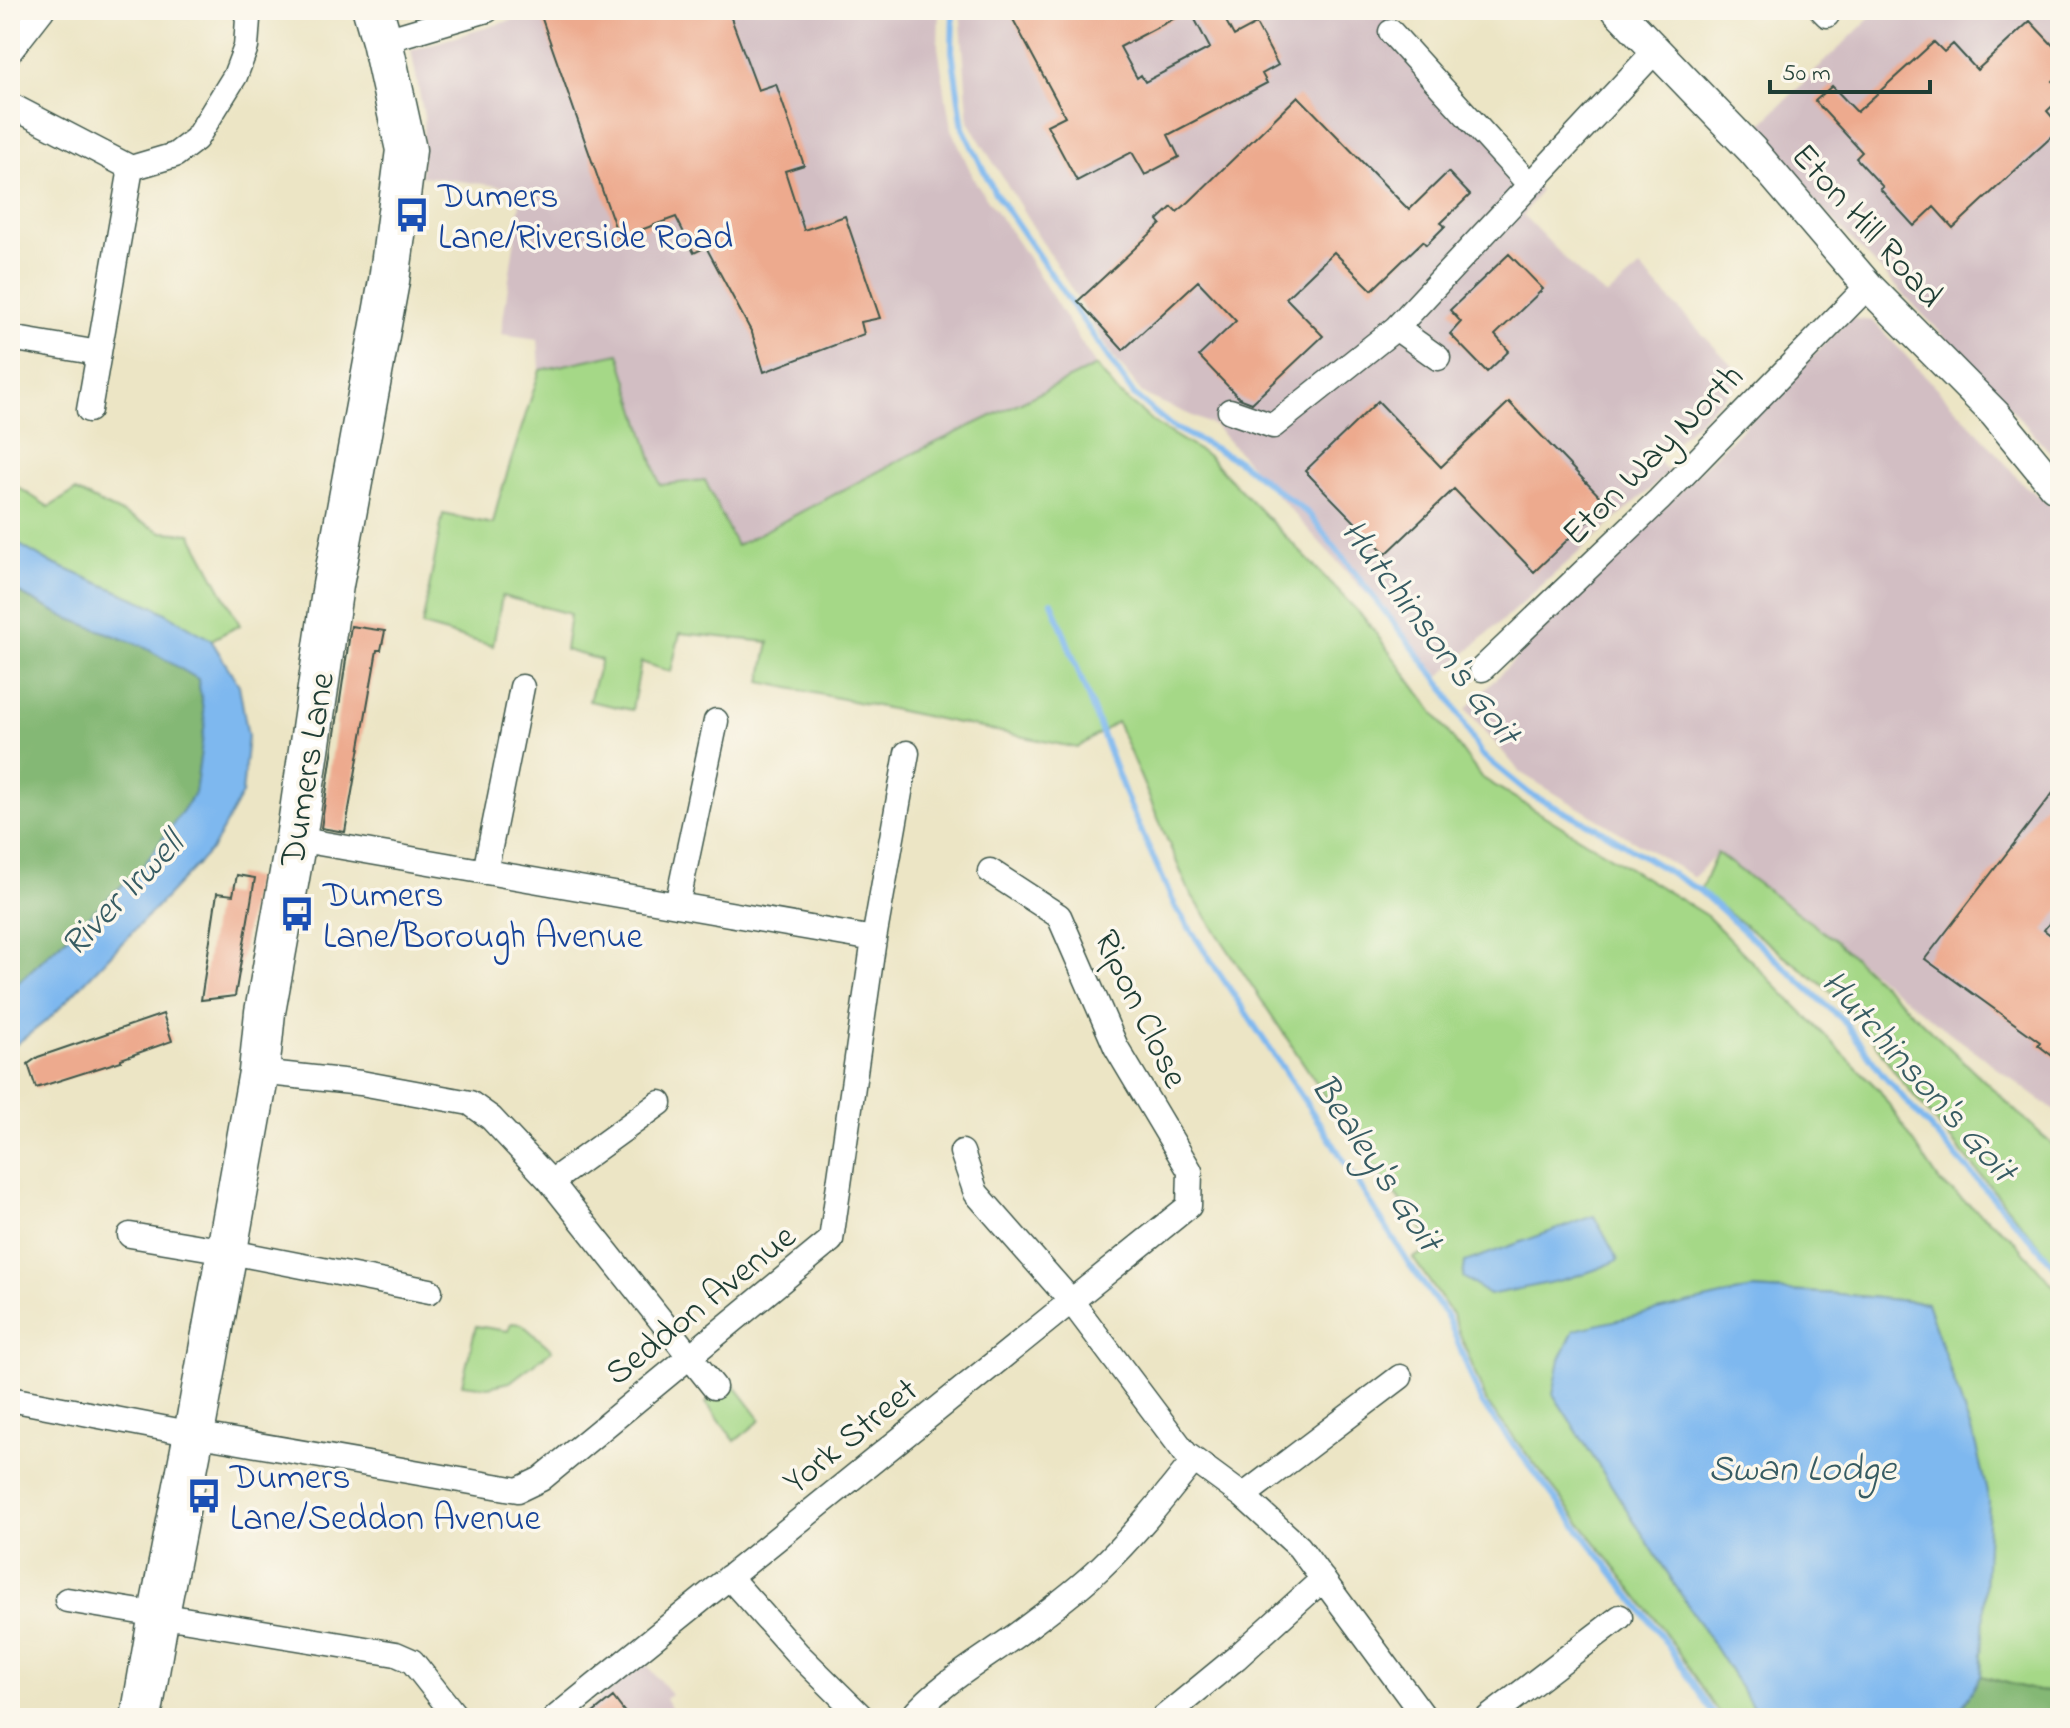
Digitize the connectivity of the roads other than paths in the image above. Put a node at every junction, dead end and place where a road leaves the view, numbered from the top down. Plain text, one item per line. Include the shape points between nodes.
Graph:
1 (42, 10) edge
2 (245, 10) edge
3 (487, 10) edge
4 (1617, 10) edge
5 (378, 25) edge
6 (1391, 32) dead end
7 (10, 51) edge
8 (1655, 51) junction
9 (10, 105) edge
10 (131, 168) junction
11 (1529, 184) junction
12 (1868, 286) junction
13 (1396, 328) junction
14 (10, 338) edge
15 (99, 353) junction
16 (1438, 358) dead end
17 (89, 410) dead end
18 (1230, 411) dead end
19 (2060, 490) edge
20 (1482, 669) dead end
21 (522, 687) dead end
22 (716, 721) dead end
23 (907, 753) dead end
24 (296, 839) junction
25 (990, 871) dead end
26 (485, 872) junction
27 (677, 905) junction
28 (874, 939) junction
29 (259, 1072) junction
30 (660, 1103) dead end
31 (962, 1152) dead end
32 (551, 1182) junction
33 (1189, 1206) joint
34 (130, 1235) dead end
35 (226, 1251) junction
36 (430, 1291) dead end
37 (1071, 1301) junction
38 (689, 1357) junction
39 (1400, 1377) dead end
40 (714, 1387) dead end
41 (10, 1399) edge
42 (194, 1434) junction
43 (1194, 1460) junction
44 (1243, 1496) junction
45 (729, 1577) junction
46 (1323, 1579) junction
47 (67, 1600) dead end
48 (159, 1614) junction
49 (1620, 1617) dead end
50 (141, 1718) edge
51 (457, 1718) edge
52 (555, 1718) edge
53 (863, 1718) edge
54 (911, 1718) edge
55 (1163, 1718) edge
56 (1425, 1718) edge
57 (1488, 1718) edge

1 - 7 street
2 - 10 street via 246,47 235,76 196,139 175,155
3 - 5 street
4 - 8 street, Eton Hill Road
5 - 24 main road, Dumers Lane via 406,150
6 - 11 street
8 - 11 street
8 - 12 street, Eton Hill Road via 1752,150
9 - 10 street
10 - 15 street
11 - 13 street
12 - 19 street, Eton Hill Road via 1995,414
12 - 20 street, Eton Way North via 1659,500
13 - 16 street
13 - 18 street via 1273,426
14 - 15 street
15 - 17 street
21 - 26 street
22 - 27 street
23 - 28 street, Seddon Avenue
24 - 26 street
24 - 29 main road, Dumers Lane
25 - 33 street, Ripon Close via 1059,916 1116,1047 1190,1171
26 - 27 street
27 - 28 street
28 - 38 street, Seddon Avenue via 831,1240
29 - 32 street via 470,1103
29 - 35 main road, Dumers Lane
30 - 32 street
31 - 37 street via 976,1193
32 - 38 street
33 - 37 street, York Street
34 - 35 street
35 - 36 street
35 - 42 main road, Dumers Lane
37 - 43 street
37 - 45 street, York Street
38 - 40 street
38 - 42 street, Seddon Avenue via 541,1479 518,1490
39 - 44 street
41 - 42 street, Seddon Avenue
42 - 48 main road, Dumers Lane
43 - 44 street
43 - 54 street via 1097,1571 945,1686
44 - 46 street via 1299,1547
45 - 52 street, York Street
45 - 53 street
46 - 55 street
46 - 56 street
47 - 48 street
48 - 50 main road, Dumers Lane
48 - 51 street via 396,1654 412,1661
49 - 57 street

